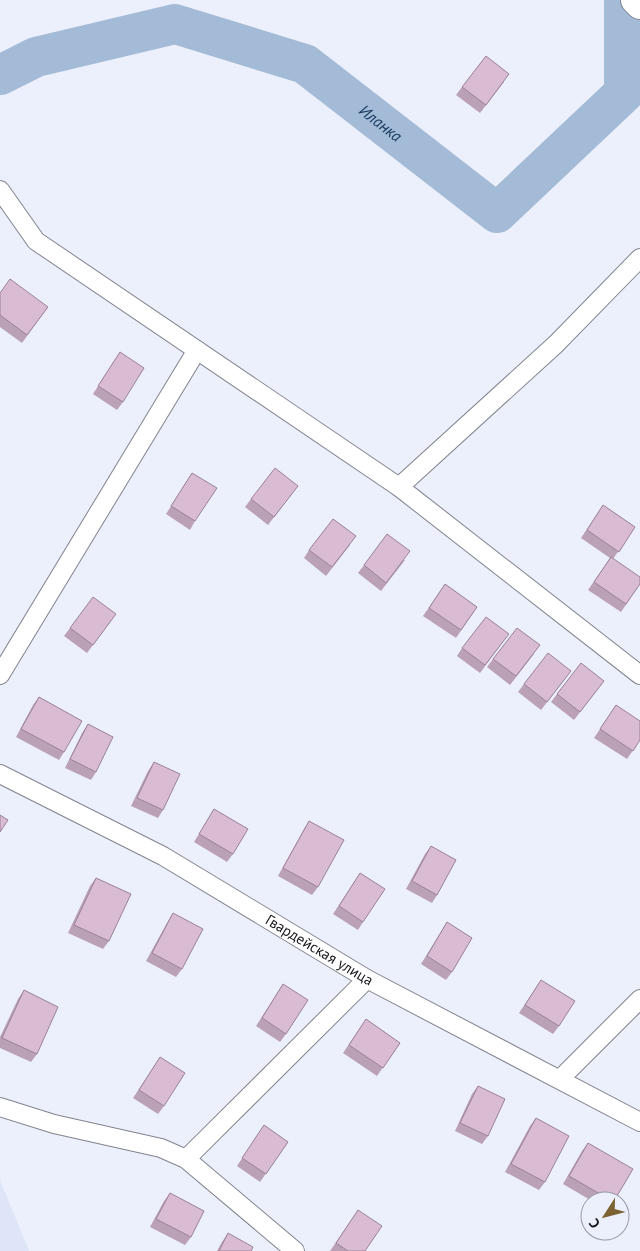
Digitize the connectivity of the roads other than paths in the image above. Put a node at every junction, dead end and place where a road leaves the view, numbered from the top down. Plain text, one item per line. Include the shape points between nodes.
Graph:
1 (635, 0) edge
2 (640, 4) edge
3 (0, 190) edge
4 (640, 258) edge
5 (198, 350) junction
6 (399, 487) junction
7 (0, 675) edge
8 (640, 675) edge
9 (0, 774) edge
10 (367, 979) junction
11 (640, 999) edge
12 (560, 1079) junction
13 (0, 1107) edge
14 (640, 1122) edge
15 (186, 1159) junction
16 (295, 1251) edge

1 - 2 main road
3 - 5 street via 36,241
4 - 6 street via 556,344
5 - 6 street
5 - 7 street
6 - 8 street
9 - 10 street, Гвардейская улица via 163,856
10 - 12 street, Гвардейская улица
10 - 15 street
11 - 12 street
12 - 14 street, Гвардейская улица
13 - 15 street via 54,1124 161,1148
15 - 16 street

